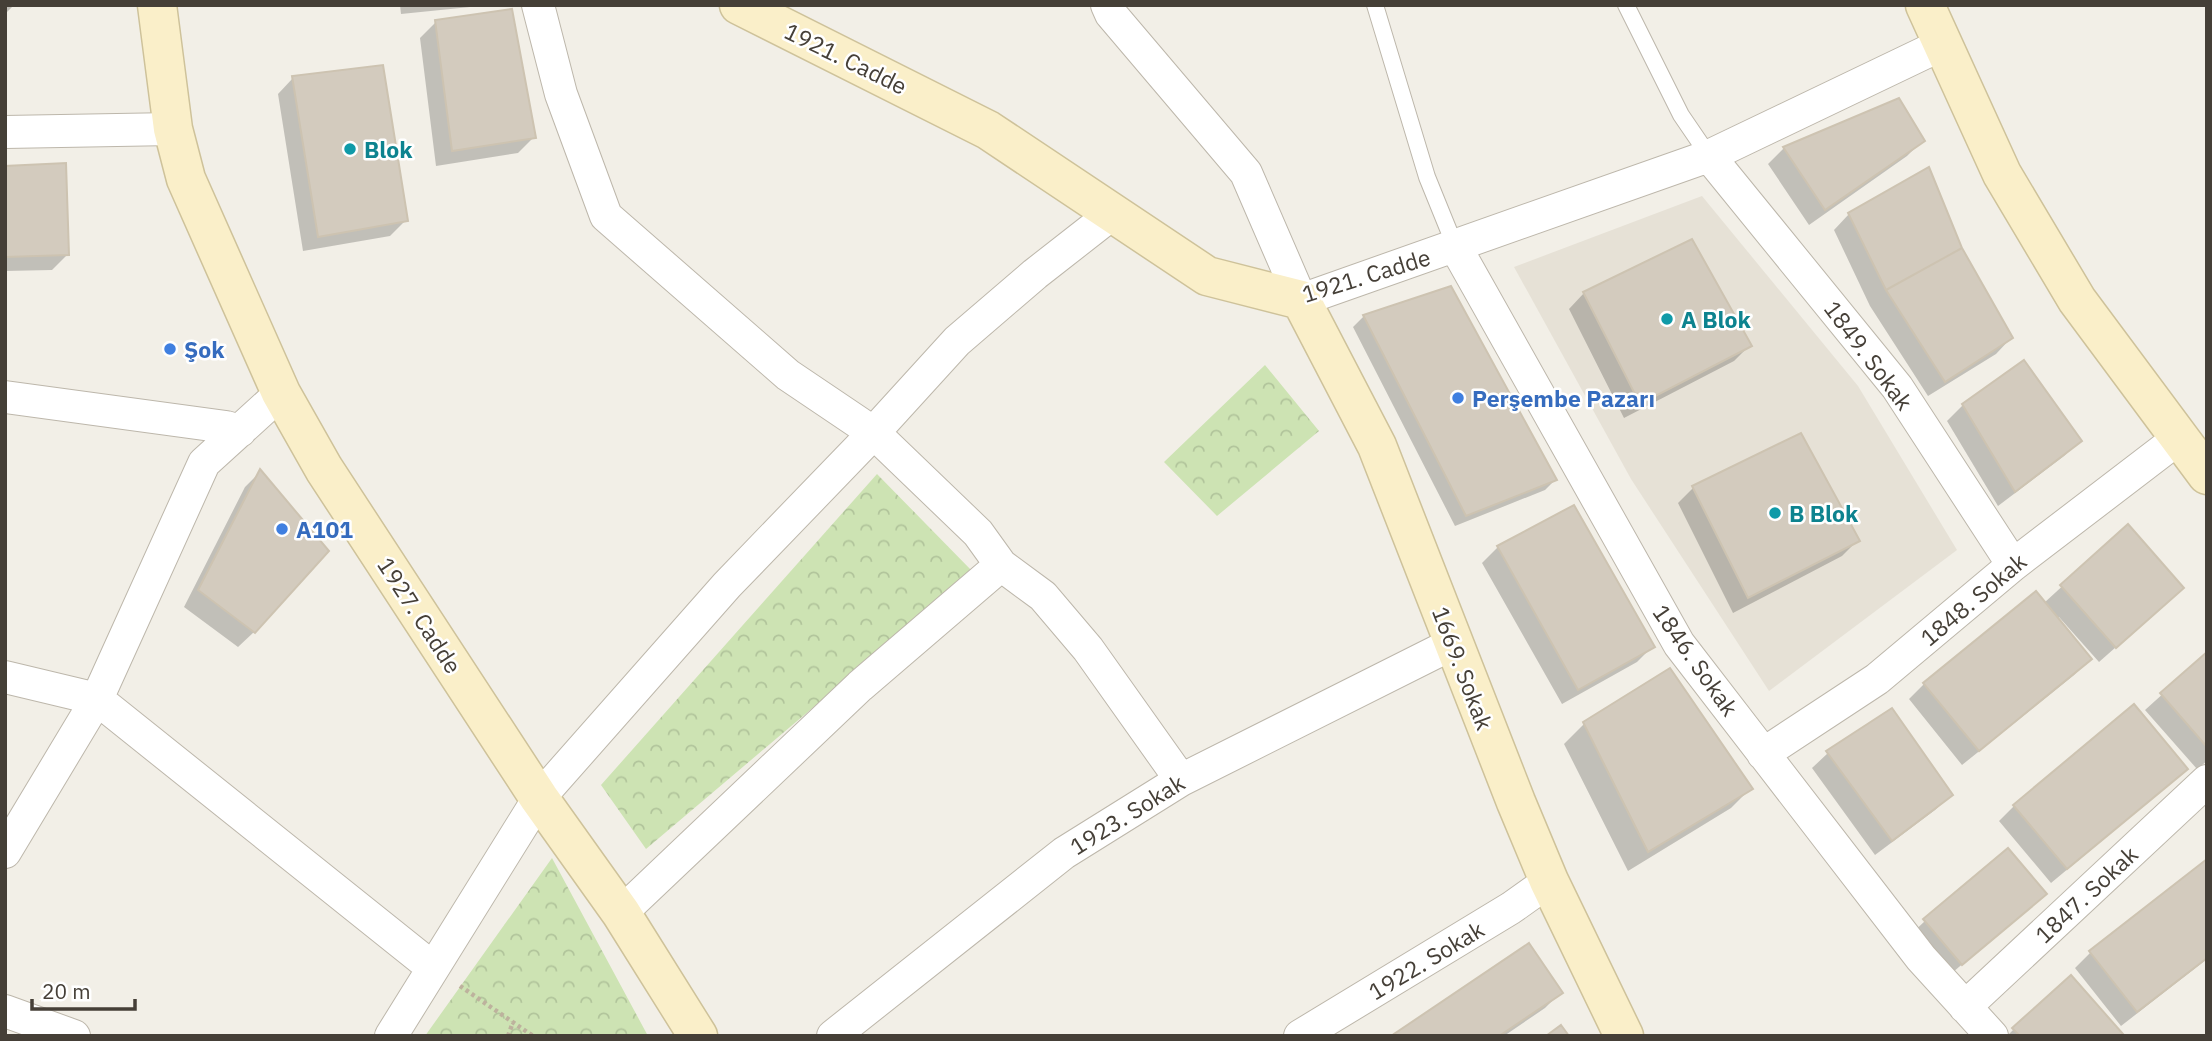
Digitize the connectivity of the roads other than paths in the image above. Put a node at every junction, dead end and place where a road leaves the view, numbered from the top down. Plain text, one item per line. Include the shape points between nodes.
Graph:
1 (157, 5) edge
2 (538, 5) edge
3 (739, 5) edge
4 (1107, 5) edge
5 (1375, 5) edge
6 (1626, 5) edge
7 (1925, 5) edge
8 (1943, 44) junction
9 (173, 129) junction
10 (5, 132) edge
11 (1709, 156) junction
12 (1113, 213) junction
13 (1455, 246) junction
14 (1301, 300) junction
15 (281, 393) junction
16 (5, 397) edge
17 (240, 430) junction
18 (874, 433) junction
19 (2179, 438) junction
20 (2207, 475) edge
21 (1001, 565) junction
22 (2013, 565) junction
23 (1454, 643) junction
24 (5, 677) edge
25 (97, 699) junction
26 (1763, 754) junction
27 (1181, 780) junction
28 (2207, 781) edge
29 (539, 798) junction
30 (5, 852) edge
31 (1549, 881) junction
32 (621, 913) junction
33 (433, 968) junction
34 (1965, 1007) junction
35 (5, 1011) edge
36 (1310, 1033) edge
37 (74, 1036) edge
38 (391, 1036) edge
39 (698, 1036) edge
40 (833, 1036) edge
41 (1624, 1036) edge
42 (1992, 1036) edge

1 - 9 street, 1927. Cadde
2 - 18 street via 561,94 606,216 788,375
3 - 12 street, 1921. Cadde via 988,130
4 - 14 street via 1246,173
5 - 13 lane via 1427,177
6 - 11 lane via 1682,115
7 - 8 street
8 - 11 street, 1921. Cadde
8 - 19 street via 2002,174 2077,300
9 - 10 street
9 - 15 street, 1927. Cadde via 186,179
11 - 13 street, 1921. Cadde
11 - 22 street, 1849. Sokak via 1896,387
12 - 14 street, 1921. Cadde via 1207,276
12 - 18 street via 957,341
13 - 14 street, 1921. Cadde
13 - 26 street, 1846. Sokak via 1679,644
14 - 23 street, 1669. Sokak via 1377,446
15 - 17 street
15 - 29 street, 1927. Cadde via 324,469
16 - 17 street
17 - 25 street via 204,463
18 - 21 street via 978,533
18 - 29 street via 727,585
19 - 20 street
19 - 22 street, 1848. Sokak
21 - 27 street via 1043,596
21 - 32 street via 850,695
22 - 26 street, 1848. Sokak via 1877,679
23 - 27 street, 1923. Sokak
23 - 31 street, 1669. Sokak
24 - 25 street
25 - 30 street
25 - 33 street
26 - 34 street, 1846. Sokak via 1921,958
27 - 40 street, 1923. Sokak via 1064,853
28 - 34 street, 1847. Sokak
29 - 32 street, 1927. Cadde
29 - 33 street
31 - 36 street, 1922. Sokak
31 - 41 street, 1669. Sokak
32 - 39 street, 1927. Cadde
33 - 38 street
34 - 42 street, 1846. Sokak
35 - 37 street

